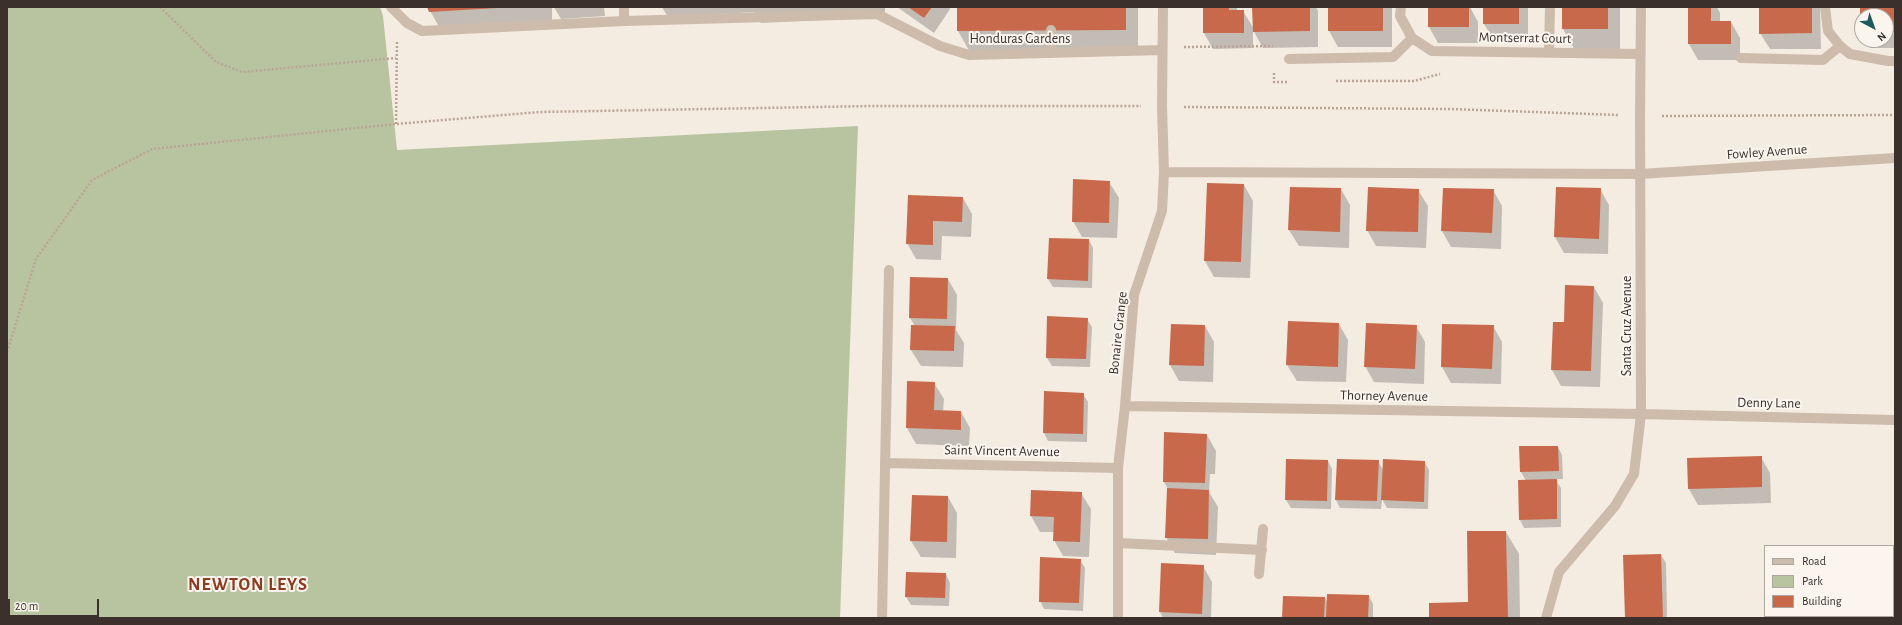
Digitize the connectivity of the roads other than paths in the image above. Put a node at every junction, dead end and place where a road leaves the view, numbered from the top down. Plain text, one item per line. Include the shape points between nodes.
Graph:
1 (391, 7) edge
2 (624, 7) edge
3 (1163, 7) edge
4 (1401, 7) edge
5 (1550, 7) edge
6 (1641, 7) edge
7 (1825, 7) edge
8 (878, 10) edge
9 (624, 21) junction
10 (1051, 30) dead end
11 (1412, 38) junction
12 (1840, 46) junction
13 (1162, 50) junction
14 (1549, 52) junction
15 (1051, 53) junction
16 (1640, 54) junction
17 (1741, 58) dead end
18 (1289, 59) dead end
19 (1895, 60) edge
20 (1895, 158) edge
21 (1164, 172) junction
22 (1640, 174) junction
23 (889, 270) dead end
24 (1125, 406) junction
25 (1642, 414) junction
26 (1895, 420) edge
27 (885, 463) junction
28 (1118, 468) junction
29 (1263, 529) dead end
30 (1118, 543) junction
31 (1262, 550) junction
32 (1260, 574) dead end
33 (882, 618) edge
34 (1118, 618) edge
35 (1546, 618) edge

1 - 9 street, Honduras Gardens via 407,23 422,30
2 - 9 street
3 - 13 street, Bonaire Grange
4 - 11 street, Montserrat Court via 1400,16
5 - 14 street
6 - 16 street, Santa Cruz Avenue
7 - 12 street via 1828,31
8 - 9 street, Honduras Gardens
8 - 15 street, Honduras Gardens via 940,46 969,55
10 - 15 street
11 - 14 street, Montserrat Court via 1432,51
11 - 18 street via 1393,57
12 - 17 street via 1823,60
12 - 19 street via 1850,54
13 - 15 street, Honduras Gardens
13 - 21 street, Bonaire Grange
14 - 16 street, Montserrat Court
16 - 22 street, Santa Cruz Avenue
20 - 22 street, Fowley Avenue
21 - 22 street, Fowley Avenue
21 - 24 street, Bonaire Grange via 1162,211 1134,295
22 - 25 street, Santa Cruz Avenue
23 - 27 street
24 - 25 street, Thorney Avenue
24 - 28 street, Bonaire Grange
25 - 26 street, Denny Lane
25 - 35 street, Santa Cruz Avenue via 1634,474 1615,506 1559,572
27 - 28 street, Saint Vincent Avenue
27 - 33 street
28 - 30 street, Bonaire Grange
29 - 31 street
30 - 31 street
30 - 34 street, Bonaire Grange
31 - 32 street

